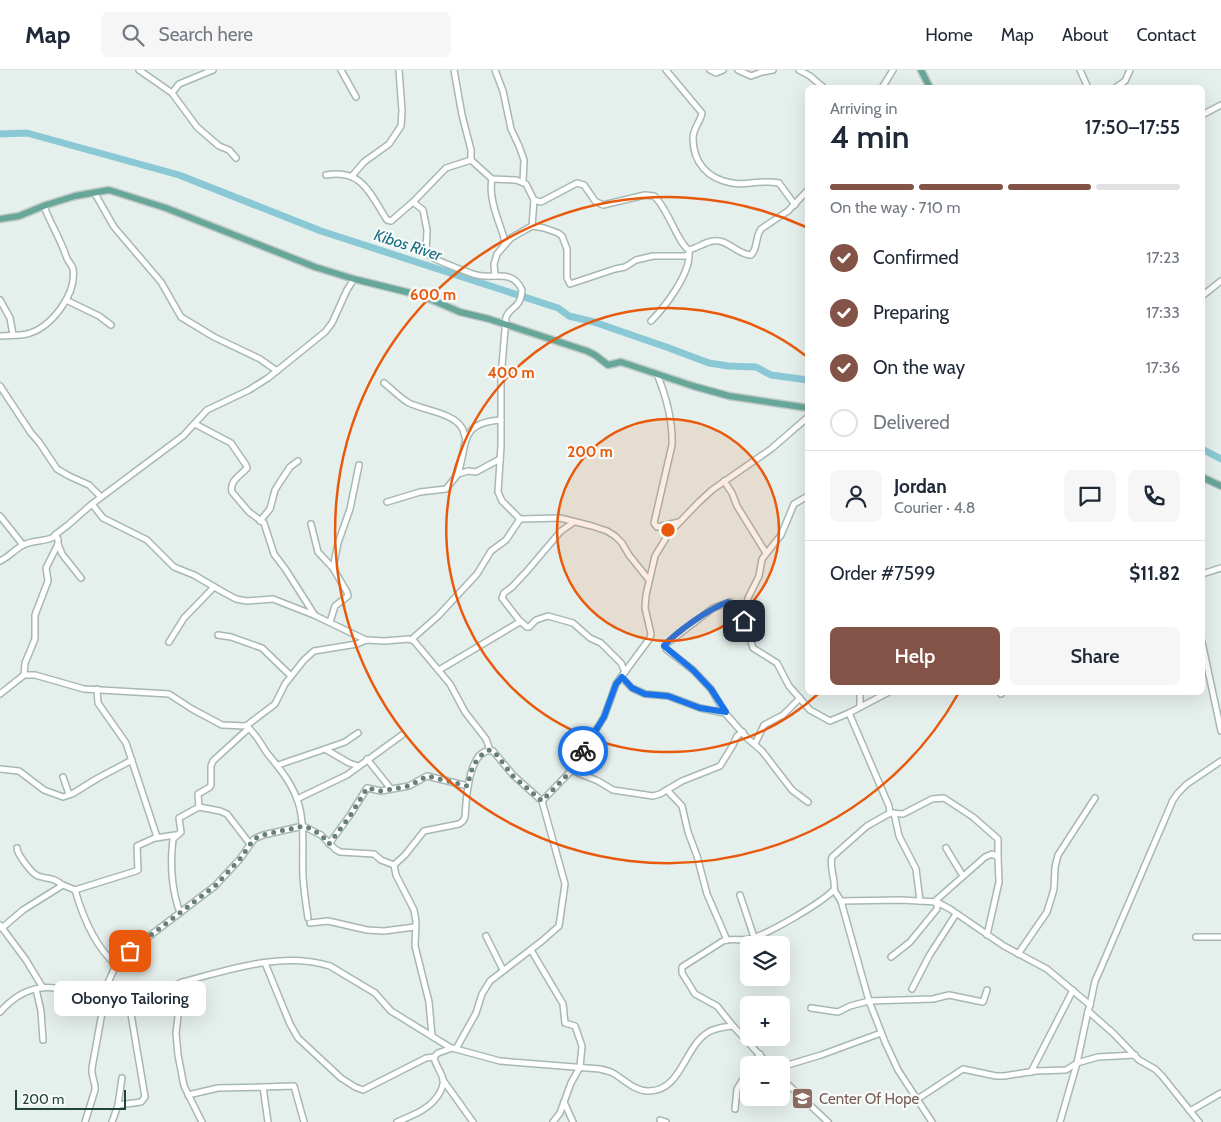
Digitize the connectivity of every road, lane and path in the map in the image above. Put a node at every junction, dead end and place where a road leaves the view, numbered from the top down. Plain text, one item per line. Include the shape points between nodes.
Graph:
1 (139, 70) edge
2 (214, 70) edge
3 (341, 70) edge
4 (400, 70) edge
5 (454, 70) edge
6 (495, 70) edge
7 (666, 70) edge
8 (710, 70) edge
9 (723, 70) edge
10 (738, 70) edge
11 (773, 70) edge
12 (799, 70) edge
13 (893, 70) edge
14 (921, 70) edge
15 (1080, 70) edge
16 (1130, 70) edge
17 (820, 85) edge
18 (884, 85) edge
19 (928, 85) edge
20 (1087, 85) edge
21 (1119, 85) edge
22 (172, 93) junction
23 (356, 97) dead end
24 (1221, 105) edge
25 (1205, 113) edge
26 (236, 158) dead end
27 (470, 160) junction
28 (326, 176) dead end
29 (352, 176) junction
30 (492, 179) junction
31 (523, 182) junction
32 (94, 192) junction
33 (805, 193) edge
34 (534, 200) junction
35 (413, 202) junction
36 (795, 204) junction
37 (44, 206) junction
38 (0, 219) edge
39 (532, 226) junction
40 (504, 245) junction
41 (689, 252) junction
42 (495, 276) junction
43 (354, 279) junction
44 (1221, 281) edge
45 (1205, 294) edge
46 (0, 300) edge
47 (66, 300) junction
48 (651, 320) dead end
49 (111, 325) dead end
50 (506, 325) junction
51 (13, 334) junction
52 (0, 336) edge
53 (277, 371) junction
54 (657, 374) junction
55 (384, 383) dead end
56 (0, 386) edge
57 (805, 408) edge
58 (501, 420) junction
59 (805, 420) edge
60 (195, 424) junction
61 (466, 439) junction
62 (500, 459) junction
63 (298, 461) dead end
64 (359, 465) dead end
65 (458, 474) junction
66 (1205, 478) edge
67 (724, 481) junction
68 (1221, 486) edge
69 (101, 497) junction
70 (805, 498) edge
71 (387, 502) dead end
72 (92, 504) junction
73 (0, 516) edge
74 (520, 518) junction
75 (260, 521) junction
76 (574, 522) junction
77 (680, 522) junction
78 (312, 524) dead end
79 (55, 535) junction
80 (58, 544) junction
81 (23, 546) junction
82 (766, 553) junction
83 (0, 561) edge
84 (332, 568) junction
85 (1221, 568) edge
86 (1205, 573) edge
87 (81, 578) dead end
88 (649, 580) junction
89 (214, 587) junction
90 (314, 615) junction
91 (744, 621) junction
92 (330, 622) junction
93 (518, 623) dead end
94 (218, 635) dead end
95 (366, 640) junction
96 (412, 640) junction
97 (169, 642) dead end
98 (1205, 656) edge
99 (438, 670) junction
100 (623, 674) junction
101 (24, 675) junction
102 (291, 676) junction
103 (97, 689) junction
104 (0, 694) edge
105 (860, 695) edge
106 (883, 695) edge
107 (800, 698) junction
108 (860, 707) junction
109 (726, 712) junction
110 (849, 713) junction
111 (1220, 724) edge
112 (247, 727) junction
113 (1221, 731) edge
114 (743, 732) junction
115 (358, 733) dead end
116 (402, 735) dead end
117 (755, 744) junction
118 (324, 749) junction
119 (490, 750) junction
120 (367, 759) junction
121 (132, 760) junction
122 (1221, 762) edge
123 (278, 765) junction
124 (358, 766) junction
125 (0, 769) edge
126 (572, 770) junction
127 (62, 777) dead end
128 (468, 786) junction
129 (391, 789) junction
130 (667, 790) junction
131 (69, 794) junction
132 (1095, 798) dead end
133 (297, 800) junction
134 (542, 801) junction
135 (808, 802) dead end
136 (199, 807) junction
137 (892, 813) junction
138 (303, 826) junction
139 (175, 835) junction
140 (156, 838) junction
141 (250, 844) junction
142 (329, 844) junction
143 (17, 848) dead end
144 (946, 848) dead end
145 (998, 857) junction
146 (394, 865) junction
147 (963, 876) junction
148 (63, 885) junction
149 (75, 890) junction
150 (834, 890) junction
151 (740, 896) dead end
152 (841, 901) junction
153 (920, 901) junction
154 (936, 902) junction
155 (180, 913) junction
156 (956, 914) junction
157 (1, 926) edge
158 (415, 927) junction
159 (987, 935) junction
160 (486, 936) dead end
161 (754, 936) joint
162 (1196, 937) dead end
163 (1221, 937) edge
164 (740, 939) edge
165 (727, 940) junction
166 (531, 950) junction
167 (1018, 954) junction
168 (891, 957) dead end
169 (265, 963) junction
170 (116, 965) junction
171 (503, 970) junction
172 (108, 985) junction
173 (43, 988) junction
174 (36, 989) junction
175 (912, 989) dead end
176 (987, 990) dead end
177 (1072, 990) junction
178 (869, 1001) junction
179 (1090, 1005) junction
180 (811, 1008) dead end
181 (0, 1012) edge
182 (1088, 1012) junction
183 (131, 1014) dead end
184 (733, 1026) junction
185 (881, 1033) junction
186 (432, 1036) junction
187 (43, 1040) dead end
188 (454, 1049) junction
189 (760, 1054) edge
190 (1135, 1055) junction
191 (434, 1057) junction
192 (1077, 1063) junction
193 (790, 1064) edge
194 (580, 1067) junction
195 (1031, 1072) junction
196 (122, 1078) dead end
197 (443, 1080) junction
198 (740, 1084) edge
199 (790, 1086) edge
200 (264, 1087) junction
201 (1221, 1092) edge
202 (188, 1095) junction
203 (916, 1100) junction
204 (564, 1102) junction
205 (118, 1105) junction
206 (735, 1109) dead end
207 (1190, 1111) junction
208 (660, 1120) dead end
209 (85, 1122) edge
210 (112, 1122) edge
211 (202, 1122) edge
212 (268, 1122) edge
213 (304, 1122) edge
214 (396, 1122) edge
215 (473, 1122) edge
216 (553, 1122) edge
217 (573, 1122) edge
218 (666, 1122) edge
219 (828, 1122) edge
220 (932, 1122) edge
221 (1060, 1122) edge
222 (1199, 1122) edge

1 - 22 street
2 - 22 street via 179,84
3 - 23 street
4 - 29 street via 401,126 389,144 364,162
5 - 27 street via 471,150
6 - 31 street via 511,129 524,160
7 - 36 street via 702,113 693,137 697,158 704,171 734,184 762,181 779,184
8 - 9 street via 716,73
10 - 11 street via 751,76
12 - 17 street
13 - 18 street
14 - 19 main road
15 - 20 street
16 - 21 street
22 - 26 street via 197,127
24 - 25 street
27 - 30 street
27 - 35 street via 446,168
28 - 29 street via 343,173
29 - 35 street via 369,192 389,221
30 - 31 street
30 - 40 street via 494,204
31 - 34 street
32 - 37 main road
32 - 43 main road via 109,190 123,193
32 - 53 street via 114,227 161,282 182,316
33 - 36 street
34 - 39 street
34 - 41 street via 541,202 577,183 584,185 595,201 603,206 645,195 654,196
35 - 42 street via 423,210 427,230 426,251 430,256 474,274
36 - 41 street via 760,229 751,255 719,241 709,242
37 - 38 main road via 19,216
37 - 47 street via 73,267 72,284
39 - 40 street
39 - 41 street via 562,236 568,256 567,278 570,284 625,267 636,260 653,256 685,256
40 - 42 street via 495,260
41 - 48 street via 684,274
42 - 50 street via 510,277 521,288 518,306 507,314
43 - 50 main road via 423,296 460,312
43 - 53 street via 325,332
44 - 45 street
46 - 51 street via 10,318
47 - 49 street
47 - 51 street via 54,317 38,328 26,334
50 - 54 main road via 595,355 608,365 621,362
50 - 58 street
51 - 52 street
53 - 60 street via 249,390 207,410
54 - 57 main road via 729,396
54 - 77 street via 673,432 654,523 657,527
55 - 61 street via 403,400 456,422
56 - 69 street via 57,469 89,485
58 - 61 street via 477,426
58 - 62 street
59 - 67 street via 777,444
60 - 69 street
60 - 75 street via 222,437 236,450 247,468 230,488
61 - 65 street
62 - 65 street via 476,472
62 - 74 street via 499,495
63 - 75 street via 280,482 270,509
64 - 84 street
65 - 71 street via 446,489 420,492
66 - 68 main road
67 - 77 street
67 - 82 street
69 - 72 street
70 - 82 street via 794,504 781,535
72 - 79 street
72 - 89 street via 103,518 147,540 174,567
73 - 81 street
74 - 76 street via 560,518
74 - 96 street via 506,540 491,551 477,574
75 - 90 street via 266,527 274,554
76 - 88 street via 616,536
76 - 100 street via 561,531 502,598 527,627 548,616 573,623 621,663
77 - 88 street via 659,549
78 - 84 street via 318,552
79 - 80 street
79 - 81 street
80 - 87 street
80 - 101 street via 46,568 48,581 35,615 36,639 25,663
81 - 83 street
82 - 91 street via 748,598
84 - 92 street via 348,596 334,606
85 - 86 street
88 - 100 street via 646,608 650,638
89 - 90 street via 236,599 273,598
89 - 97 street via 190,610
90 - 92 street
91 - 107 street via 753,648 777,663 789,686
91 - 109 street via 738,609 728,602 713,608 664,646 711,689
92 - 95 street
93 - 99 street
94 - 102 street via 262,648
95 - 96 street
95 - 102 street via 314,652
96 - 99 street
98 - 111 street
99 - 119 street via 486,739
100 - 109 street via 632,688 645,694 668,696 700,708
100 - 126 street via 604,717
101 - 103 street
101 - 104 street
102 - 112 street via 275,704
103 - 112 street via 169,694 222,725
103 - 121 street via 98,703 123,738
105 - 108 street
106 - 108 street
107 - 110 street via 810,710 830,721
107 - 117 street via 784,714 764,725
108 - 110 street
109 - 114 street
110 - 137 street
111 - 113 street
112 - 123 street
112 - 136 street via 213,761 211,785 198,794
114 - 117 street
114 - 130 street via 737,736 720,766
115 - 118 street via 345,742
116 - 120 street
117 - 135 street via 792,790
118 - 123 street
118 - 124 street
119 - 128 street via 476,760
119 - 134 street
120 - 124 street
120 - 129 street
121 - 131 street
121 - 140 street via 157,832
122 - 179 street via 1188,784 1168,809 1095,982
123 - 133 street
124 - 133 street
125 - 131 street via 19,772 55,795
126 - 130 street via 617,792 653,796
126 - 134 street
127 - 131 street
128 - 129 street via 427,776 413,785
128 - 146 street via 463,821 424,832
129 - 142 street via 366,789
130 - 165 street via 682,806 707,894
132 - 167 street via 1058,855 1054,890 1047,912
133 - 138 street
134 - 166 street via 565,887 559,926
136 - 139 street via 179,818 181,832
136 - 141 street via 227,814
137 - 145 street via 903,814 932,799 944,798 998,839
137 - 150 street via 867,826 832,858
137 - 153 street via 916,870
138 - 141 street via 263,835
138 - 142 street via 321,835
138 - 158 street via 303,876 309,921 328,921 384,931
139 - 140 street
139 - 155 street via 171,874
140 - 149 street via 137,846 136,872
141 - 155 street via 215,886
142 - 146 street via 340,852 374,854
143 - 148 street via 36,875 54,879
144 - 147 street
145 - 147 street via 987,856
145 - 159 street via 999,882
146 - 158 street via 414,910
147 - 154 street
148 - 149 street
148 - 157 street
149 - 170 street via 92,934
150 - 152 street
150 - 161 street via 786,922
151 - 161 street
152 - 153 street
152 - 178 street
153 - 154 street
154 - 156 street
154 - 168 street via 937,909 910,942
155 - 170 street
156 - 159 street
156 - 175 street
157 - 173 street
158 - 186 street via 415,946 429,1002
159 - 167 street
160 - 171 street
162 - 163 street
164 - 165 street
165 - 184 street via 684,965 681,970 694,994 716,1006
166 - 171 street
166 - 194 street via 563,1004 565,1024 574,1025 579,1036 582,1046
167 - 177 street via 1047,969
169 - 186 street via 296,961 330,966 375,993 392,1011
169 - 191 street via 294,1033 330,1069 355,1087 364,1090 426,1058
169 - 202 street via 182,982 175,988 178,1054
170 - 172 street
171 - 188 street via 486,986 476,1013
172 - 173 street via 77,993
172 - 209 street via 92,1068 95,1090
173 - 174 street
174 - 181 street via 18,995
174 - 187 street
176 - 178 street via 983,1002 949,995 933,999
177 - 179 street
177 - 195 street
178 - 180 street via 838,1012
178 - 185 street
179 - 182 street
182 - 190 street
182 - 192 street
183 - 205 street via 145,1097 141,1102
184 - 189 street
184 - 194 street via 715,1029 702,1036 671,1082 650,1092 611,1072
185 - 193 street
185 - 203 street via 892,1060
186 - 188 street
188 - 191 street via 438,1052
188 - 194 street via 500,1061
190 - 192 street via 1098,1057
190 - 207 street via 1162,1076
191 - 197 street
192 - 195 street via 1066,1070
192 - 221 street
194 - 204 street
195 - 203 street via 996,1076 963,1069
196 - 205 street
197 - 214 street via 442,1089 432,1104
197 - 215 street
198 - 206 street
199 - 219 street
200 - 202 street via 218,1088
200 - 212 street
200 - 213 street via 292,1085
201 - 207 street
202 - 211 street
203 - 220 street
204 - 216 street
204 - 217 street
205 - 210 street
207 - 222 street
208 - 218 street

